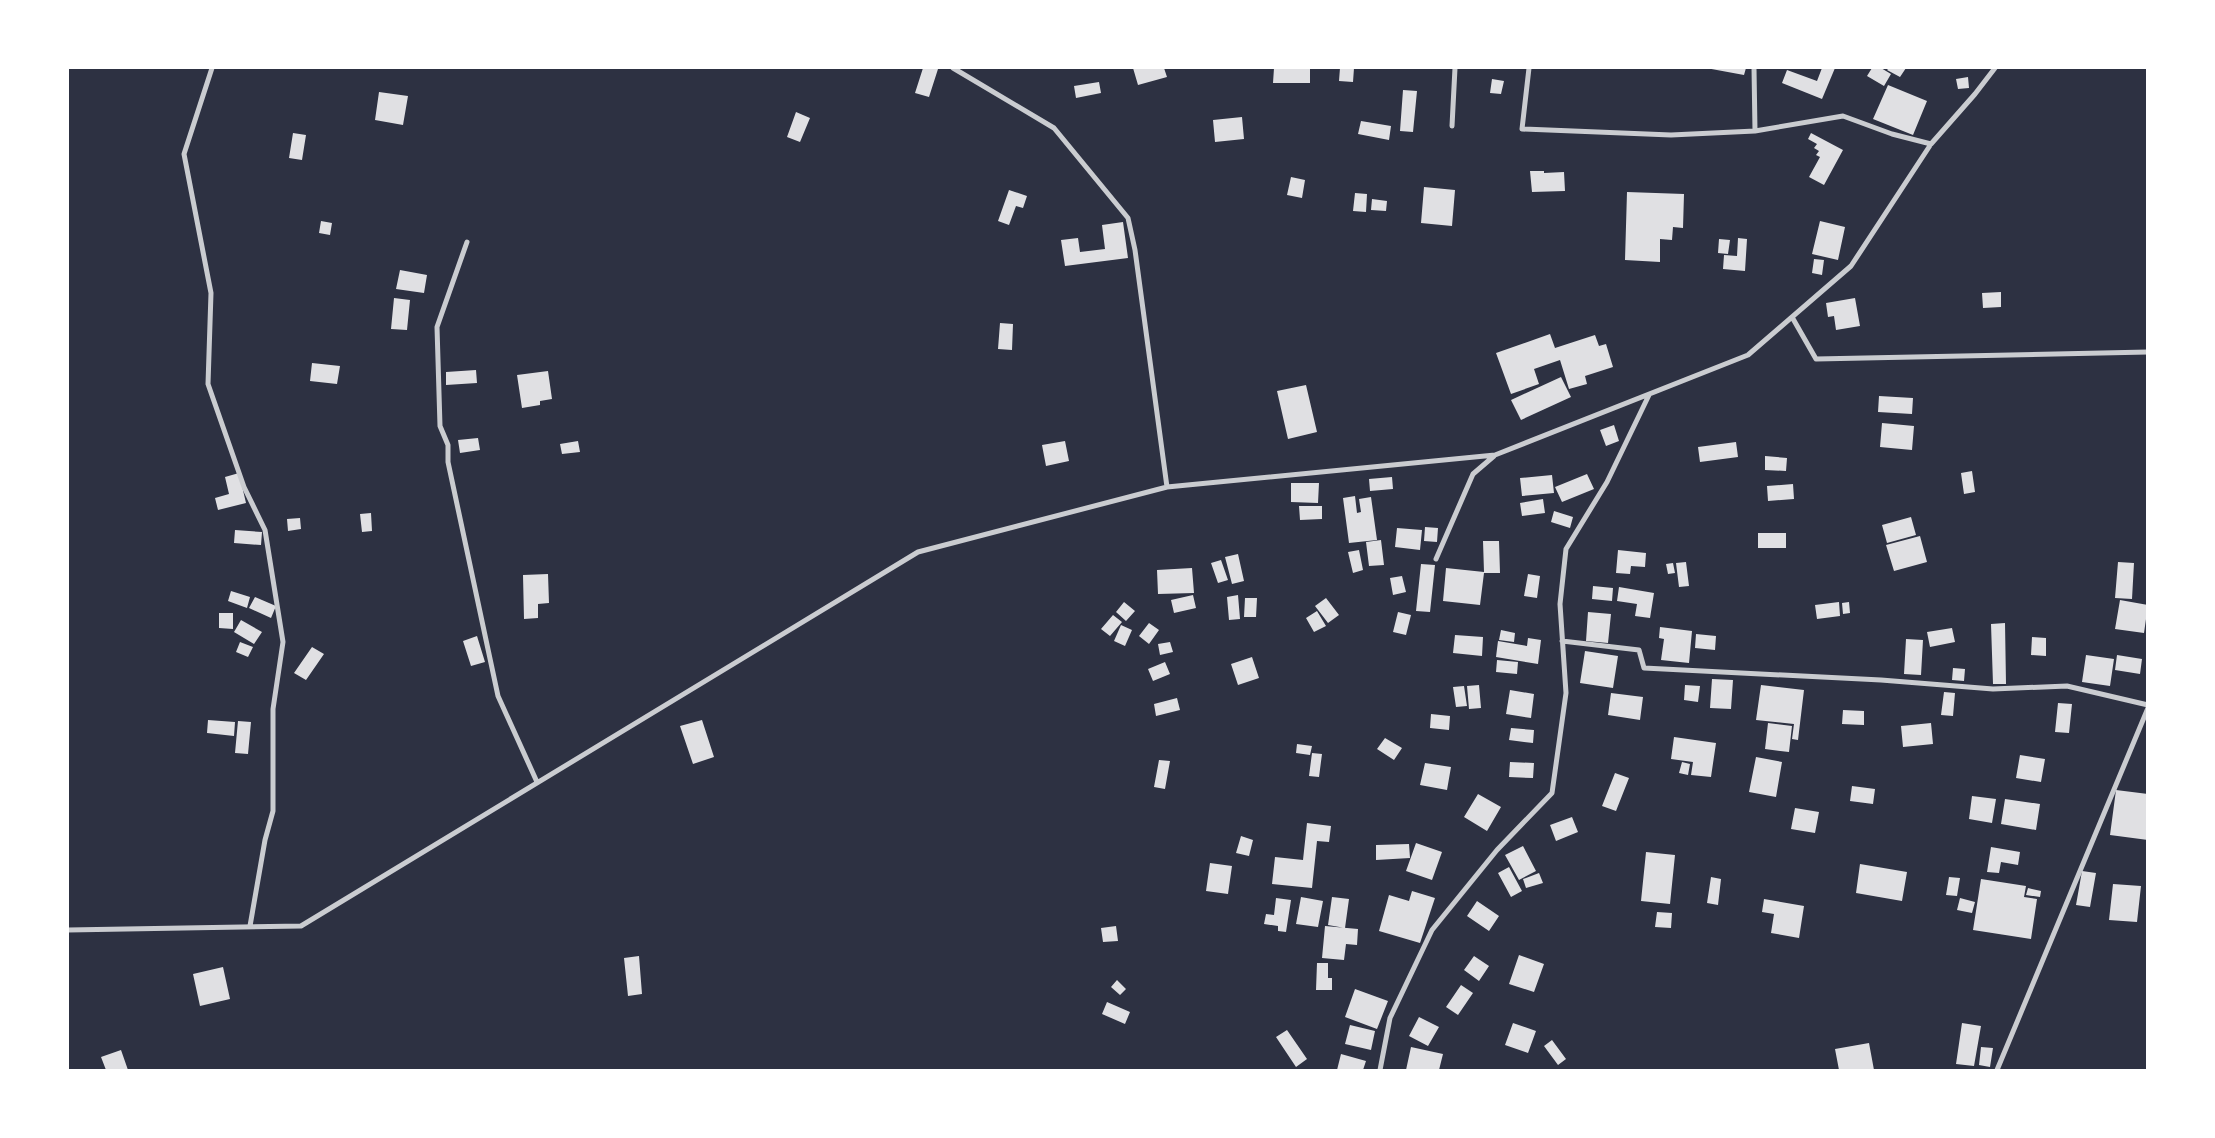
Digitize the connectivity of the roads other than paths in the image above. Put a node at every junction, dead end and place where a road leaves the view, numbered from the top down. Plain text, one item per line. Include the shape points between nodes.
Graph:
1 (212, 68) edge
2 (953, 68) edge
3 (1456, 68) edge
4 (1528, 68) edge
5 (1754, 68) edge
6 (1995, 68) edge
7 (1452, 126) dead end
8 (1754, 131) junction
9 (1931, 144) junction
10 (467, 242) dead end
11 (1792, 317) junction
12 (2148, 352) edge
13 (1649, 395) junction
14 (1495, 455) junction
15 (1167, 487) junction
16 (1436, 558) dead end
17 (1562, 641) junction
18 (2148, 707) edge
19 (537, 782) junction
20 (250, 926) junction
21 (68, 930) edge
22 (1380, 1070) edge
23 (1997, 1070) edge

1 - 20 street via 184,154 211,293 208,384 244,487 265,530 283,642 273,709 273,811
2 - 15 street via 1054,128 1128,218
3 - 7 street
4 - 8 street via 1522,129 1671,135
5 - 8 street
6 - 9 street
8 - 9 street via 1843,116
9 - 11 street via 1851,266
10 - 19 street via 436,327 440,426 448,445 448,462 498,696
11 - 12 street via 1816,359
11 - 13 street via 1748,355
13 - 14 street
13 - 17 street via 1607,482 1566,549 1560,604
14 - 15 street
14 - 16 street via 1473,474
15 - 19 street via 918,552
17 - 18 street via 1639,650 1644,668 1993,689 2068,686
17 - 22 street via 1566,693 1552,793 1497,850 1432,930 1390,1018
18 - 23 street
19 - 20 street via 300,926
20 - 21 street

